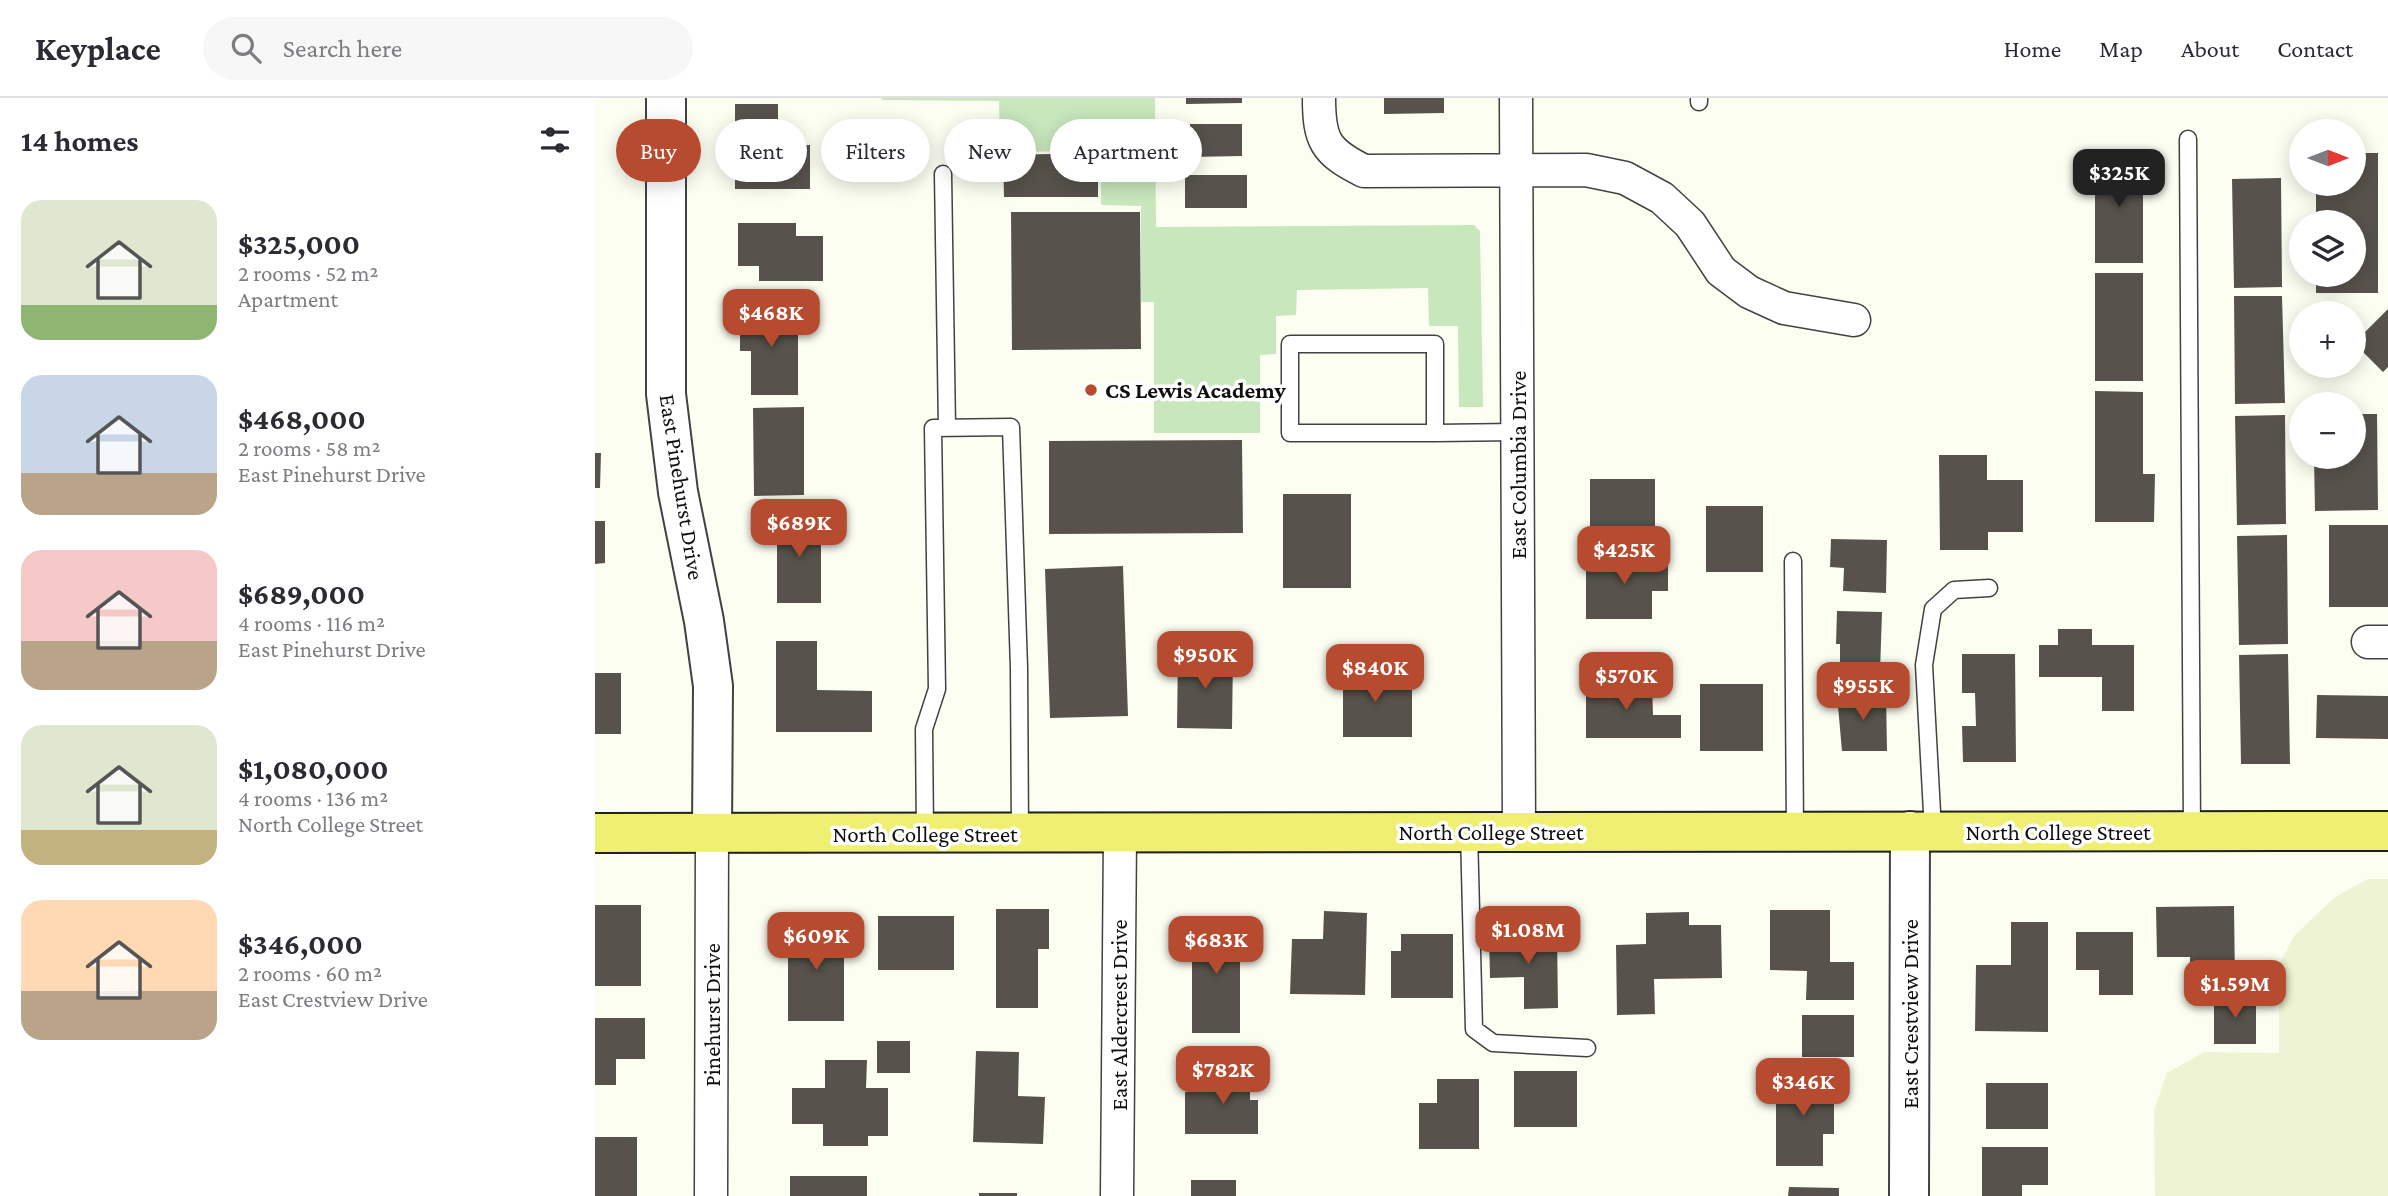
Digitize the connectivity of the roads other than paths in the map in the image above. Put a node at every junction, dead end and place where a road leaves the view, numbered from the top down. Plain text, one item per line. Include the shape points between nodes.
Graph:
1 (666, 98) edge
2 (1319, 98) edge
3 (1516, 98) edge
4 (2188, 139) dead end
5 (1516, 170) junction
6 (943, 174) dead end
7 (1854, 320) dead end
8 (947, 428) junction
9 (1517, 432) junction
10 (1435, 433) junction
11 (1793, 561) dead end
12 (1989, 588) dead end
13 (1921, 831) junction
14 (2388, 831) edge
15 (595, 832) edge
16 (1469, 832) junction
17 (1520, 832) junction
18 (1795, 832) junction
19 (2192, 832) junction
20 (712, 833) junction
21 (925, 834) junction
22 (1020, 834) junction
23 (1120, 834) junction
24 (1587, 1048) dead end
25 (711, 1196) edge
26 (1118, 1196) edge
27 (1909, 1196) edge

1 - 20 street, East Pinehurst Drive via 666,394 678,492 713,686
2 - 5 street via 1319,130 1330,148 1364,171
3 - 5 street, East Columbia Drive
4 - 19 lane
5 - 7 street via 1585,170 1625,178 1662,198 1690,224 1721,271 1749,292 1784,308
5 - 9 street, East Columbia Drive
6 - 8 lane
8 - 21 lane via 933,428 937,689 924,729
8 - 22 lane via 1011,427
9 - 10 lane
9 - 17 street, East Columbia Drive
10 - 10 lane via 1435,344 1290,344 1290,433
11 - 18 lane
12 - 13 lane via 1954,590 1933,609 1924,664
13 - 18 main road, North College Street
13 - 19 main road, North College Street
13 - 27 street, East Crestview Drive
14 - 19 main road, North College Street
15 - 20 main road, North College Street
16 - 17 main road, North College Street
16 - 23 main road, North College Street
16 - 24 lane via 1474,1029 1493,1043
17 - 18 main road, North College Street
20 - 21 main road, North College Street
20 - 25 street, Pinehurst Drive
21 - 22 main road, North College Street
22 - 23 main road, North College Street
23 - 26 street, East Aldercrest Drive

